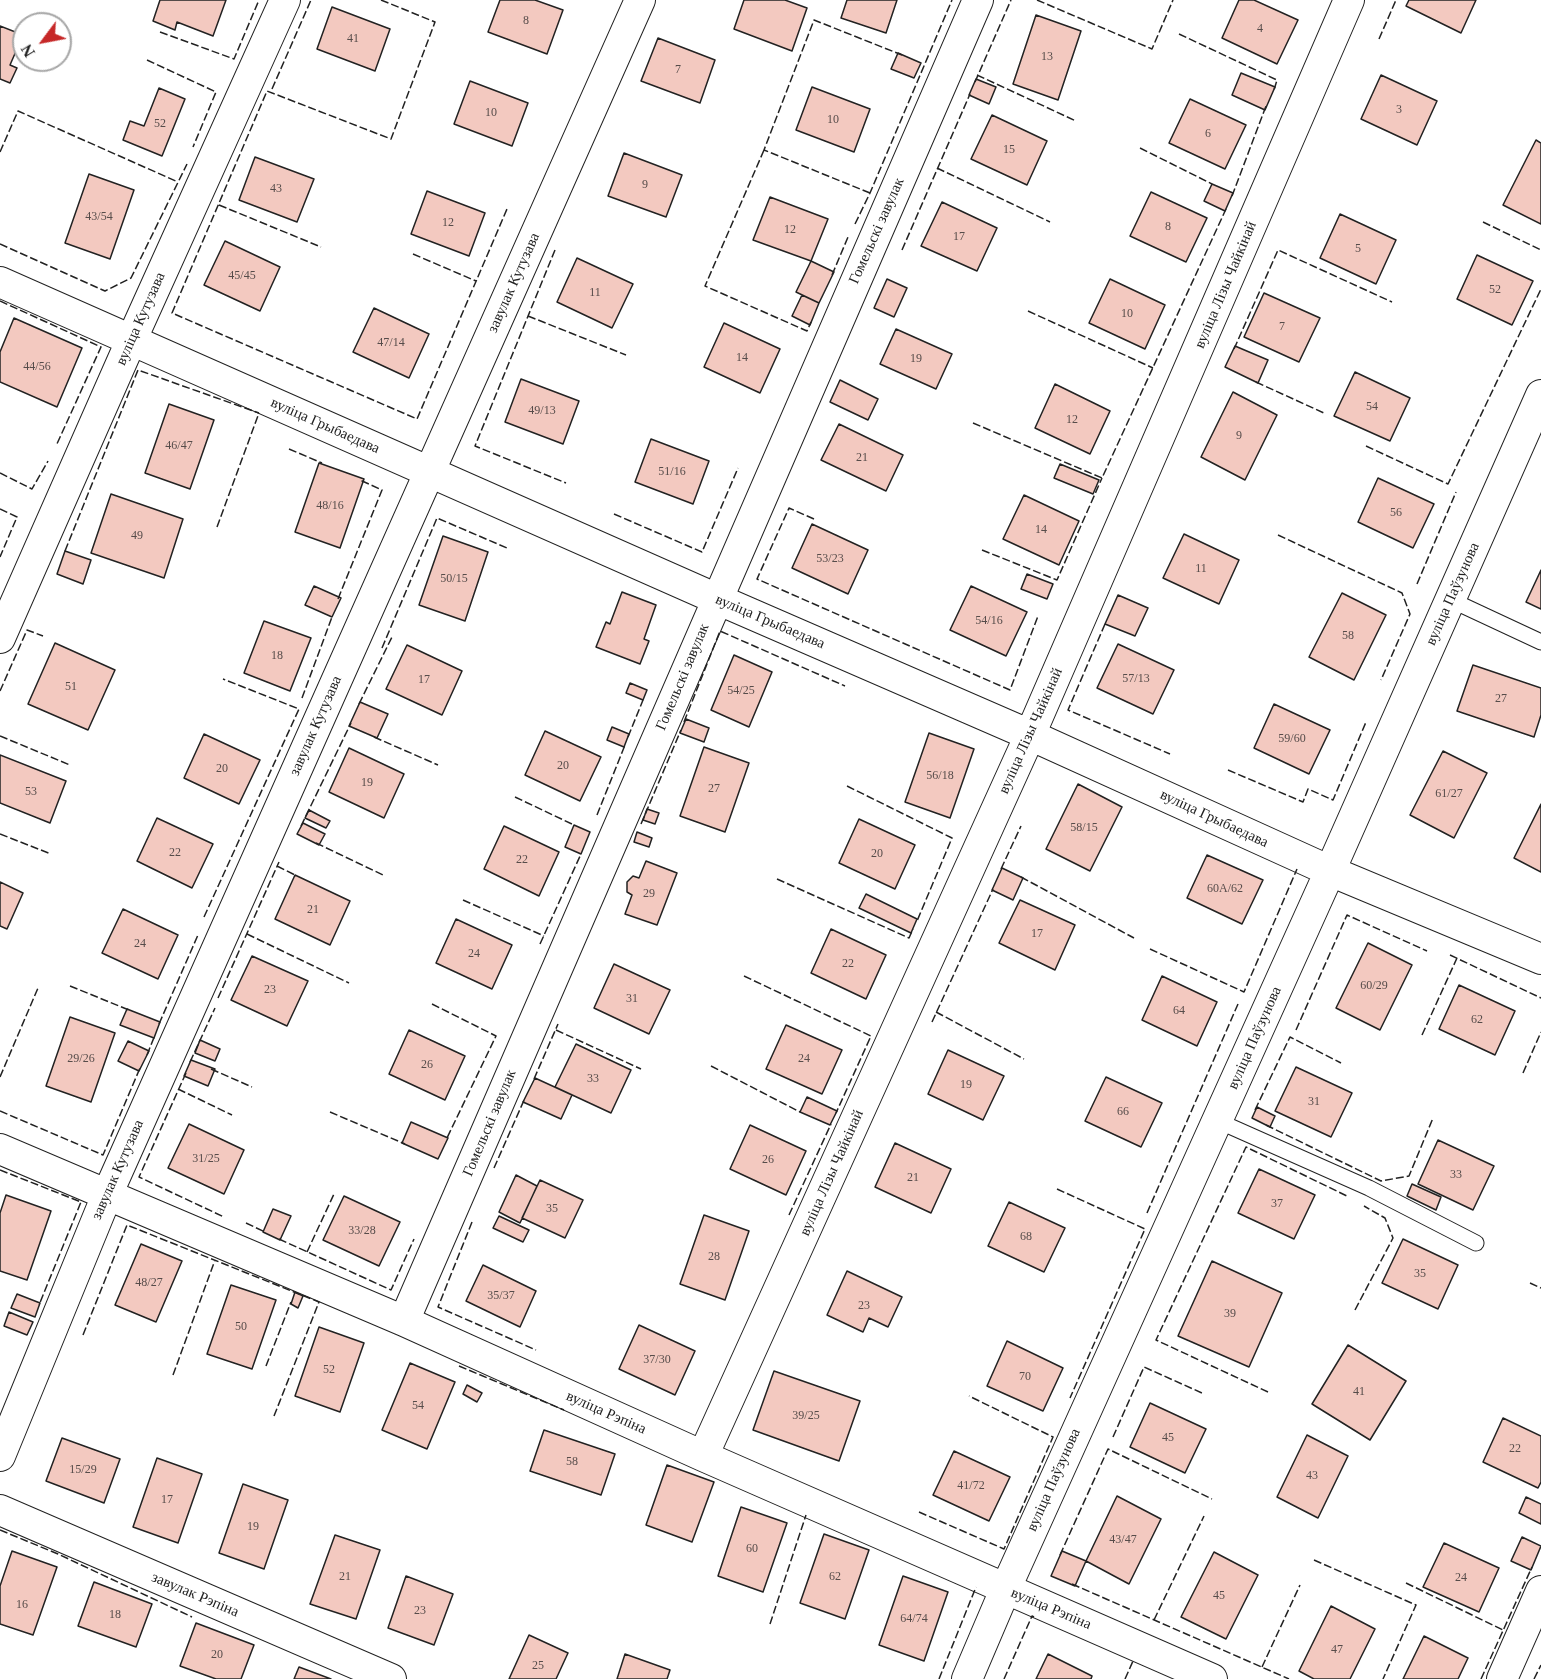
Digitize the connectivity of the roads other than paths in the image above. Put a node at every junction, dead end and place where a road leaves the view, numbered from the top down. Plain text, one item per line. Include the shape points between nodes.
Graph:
1 (285, 0) edge
2 (640, 0) edge
3 (978, 0) edge
4 (1349, 0) edge
5 (0, 282) edge
6 (131, 341) junction
7 (1541, 395) edge
8 (430, 471) junction
9 (717, 599) junction
10 (1451, 600) junction
11 (0, 638) edge
12 (1541, 642) edge
13 (1030, 735) junction
14 (1330, 871) junction
15 (1541, 959) edge
16 (1218, 1121) junction
17 (0, 1149) edge
18 (106, 1195) junction
19 (1476, 1243) dead end
20 (404, 1321) junction
21 (0, 1456) edge
22 (703, 1456) junction
23 (0, 1510) edge
24 (1005, 1590) junction
25 (1541, 1591) edge
26 (391, 1679) edge
27 (967, 1679) edge
28 (1212, 1679) edge
29 (1502, 1679) edge

1 - 6 street, вуліца Кутузава
2 - 8 street, завулак Кутузава
3 - 9 street, Гомельскі завулак
4 - 13 street, вуліца Лізы Чайкінай
5 - 6 street, вуліца Грыбаедава
6 - 8 street, вуліца Грыбаедава
6 - 11 street, вуліца Кутузава
7 - 10 street, вуліца Паўзунова
8 - 9 street, вуліца Грыбаедава
8 - 18 street, завулак Кутузава
9 - 13 street, вуліца Грыбаедава
9 - 20 street, Гомельскі завулак
10 - 12 lane
10 - 14 street, вуліца Паўзунова
13 - 14 street, вуліца Грыбаедава
13 - 22 street, вуліца Лізы Чайкінай
14 - 15 street, вуліца Грыбаедава
14 - 16 street, вуліца Паўзунова
16 - 19 lane via 1369,1188
16 - 24 street, вуліца Паўзунова
17 - 18 street, вуліца Рэпіна
18 - 20 street, вуліца Рэпіна
18 - 21 street, завулак Кутузава
20 - 22 street, вуліца Рэпіна
22 - 24 street, вуліца Рэпіна
23 - 26 street, завулак Рэпіна
24 - 27 street, вуліца Паўзунова
24 - 28 street, вуліца Рэпіна
25 - 29 street

